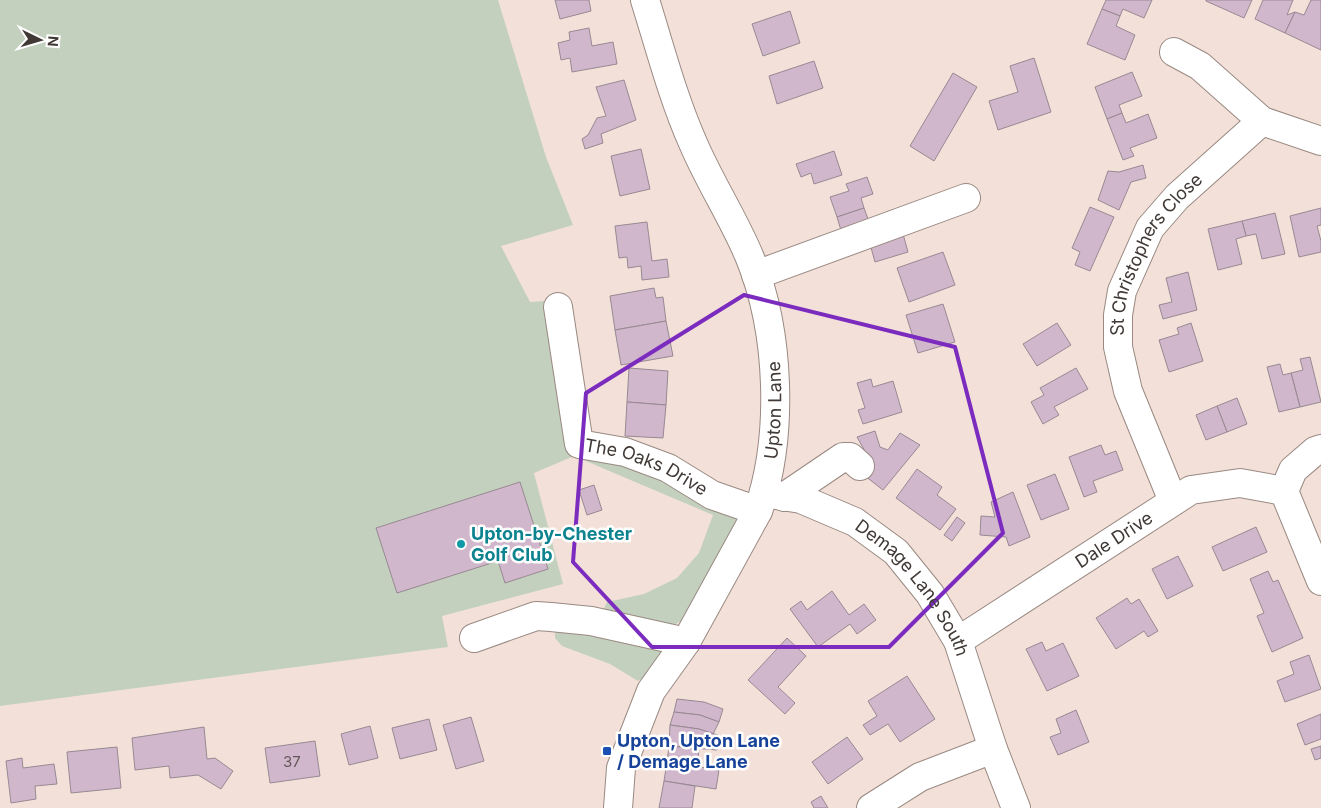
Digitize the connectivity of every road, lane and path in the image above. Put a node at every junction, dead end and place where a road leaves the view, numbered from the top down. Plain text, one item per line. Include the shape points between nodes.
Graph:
1 (645, 0) edge
2 (1174, 52) dead end
3 (1262, 121) junction
4 (1321, 141) edge
5 (966, 198) dead end
6 (756, 275) junction
7 (558, 307) dead end
8 (1321, 449) edge
9 (860, 466) dead end
10 (1284, 491) junction
11 (769, 500) junction
12 (1173, 501) junction
13 (1321, 581) edge
14 (474, 638) dead end
15 (958, 641) junction
16 (686, 642) junction
17 (992, 749) junction
18 (618, 808) edge
19 (871, 808) edge
20 (1016, 808) edge

1 - 6 street, Upton Lane via 692,142 727,208
2 - 3 street via 1200,66
3 - 4 street
3 - 12 street, St Christophers Close via 1177,197 1150,228 1122,291 1118,348 1128,391
5 - 6 street
6 - 11 street, Upton Lane via 772,343 775,389
7 - 11 street, The Oaks Drive via 579,444 625,452 668,468 712,495
8 - 10 street via 1293,470
9 - 11 street via 850,457 842,458
10 - 12 street, Dale Drive via 1240,483 1191,490
10 - 13 street
11 - 15 street, Demage Lane South via 801,500 855,522 896,552 930,594
11 - 16 street, Upton Lane
12 - 15 street, Dale Drive
14 - 16 street via 536,616 551,616
15 - 17 street, Demage Lane South
16 - 18 street, Upton Lane via 651,691 621,768
17 - 19 street via 920,777
17 - 20 street, Demage Lane South

